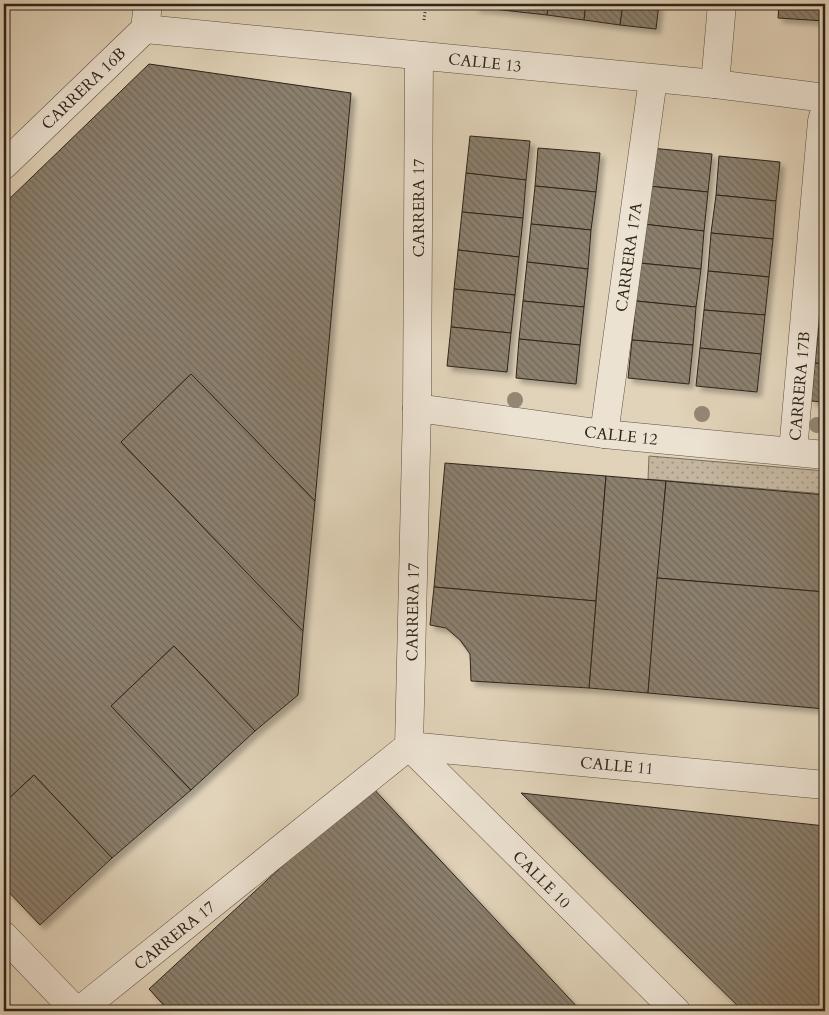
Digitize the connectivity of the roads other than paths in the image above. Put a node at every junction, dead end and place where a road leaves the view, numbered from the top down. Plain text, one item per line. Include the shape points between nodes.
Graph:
1 (722, 4) edge
2 (146, 16) edge
3 (419, 56) junction
4 (653, 79) junction
5 (715, 84) junction
6 (825, 98) edge
7 (825, 111) edge
8 (4, 165) edge
9 (418, 408) junction
10 (604, 434) junction
11 (793, 451) junction
12 (825, 455) edge
13 (409, 746) junction
14 (825, 785) edge
15 (4, 936) edge
16 (78, 1011) edge
17 (676, 1011) edge

1 - 5 street
2 - 3 street, CALLE 13
2 - 8 street, CARRERA 16B
3 - 4 street, CALLE 13
3 - 9 street, CARRERA 17
4 - 5 street, CALLE 13
4 - 10 street, CARRERA 17A
5 - 6 street, CALLE 13
7 - 11 street, CARRERA 17B
9 - 10 street, CALLE 12
9 - 13 street, CARRERA 17
10 - 11 street, CALLE 12
11 - 12 street, CALLE 12
13 - 14 street, CALLE 11
13 - 16 street, CARRERA 17
13 - 17 street, CALLE 10
15 - 16 street

